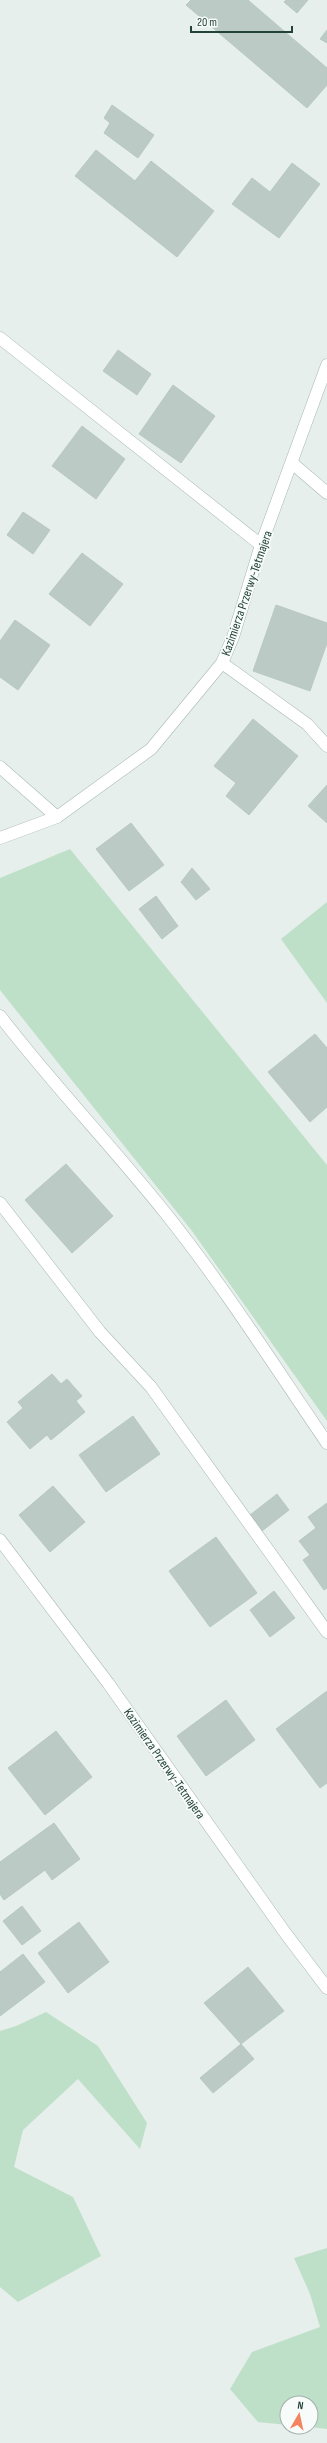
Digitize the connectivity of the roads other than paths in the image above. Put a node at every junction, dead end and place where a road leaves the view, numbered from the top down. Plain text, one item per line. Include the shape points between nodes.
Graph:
1 (0, 338) edge
2 (327, 365) edge
3 (292, 463) junction
4 (327, 493) edge
5 (261, 545) junction
6 (222, 663) junction
7 (327, 746) edge
8 (0, 767) edge
9 (58, 817) junction
10 (0, 838) edge
11 (0, 1016) edge
12 (0, 1202) edge
13 (327, 1443) edge
14 (0, 1540) edge
15 (327, 1632) edge
16 (327, 1988) edge

1 - 5 street
2 - 3 street, Kazimierza Przerwy-Tetmajera
3 - 4 street
3 - 5 street, Kazimierza Przerwy-Tetmajera
5 - 6 street, Kazimierza Przerwy-Tetmajera via 233,637
6 - 7 street via 307,724
6 - 9 street, Kazimierza Przerwy-Tetmajera via 151,749
8 - 9 street
9 - 10 street, Kazimierza Przerwy-Tetmajera
11 - 13 street via 28,1053 167,1215 203,1262
12 - 15 street via 100,1332 151,1387
14 - 16 street, Kazimierza Przerwy-Tetmajera via 108,1683

